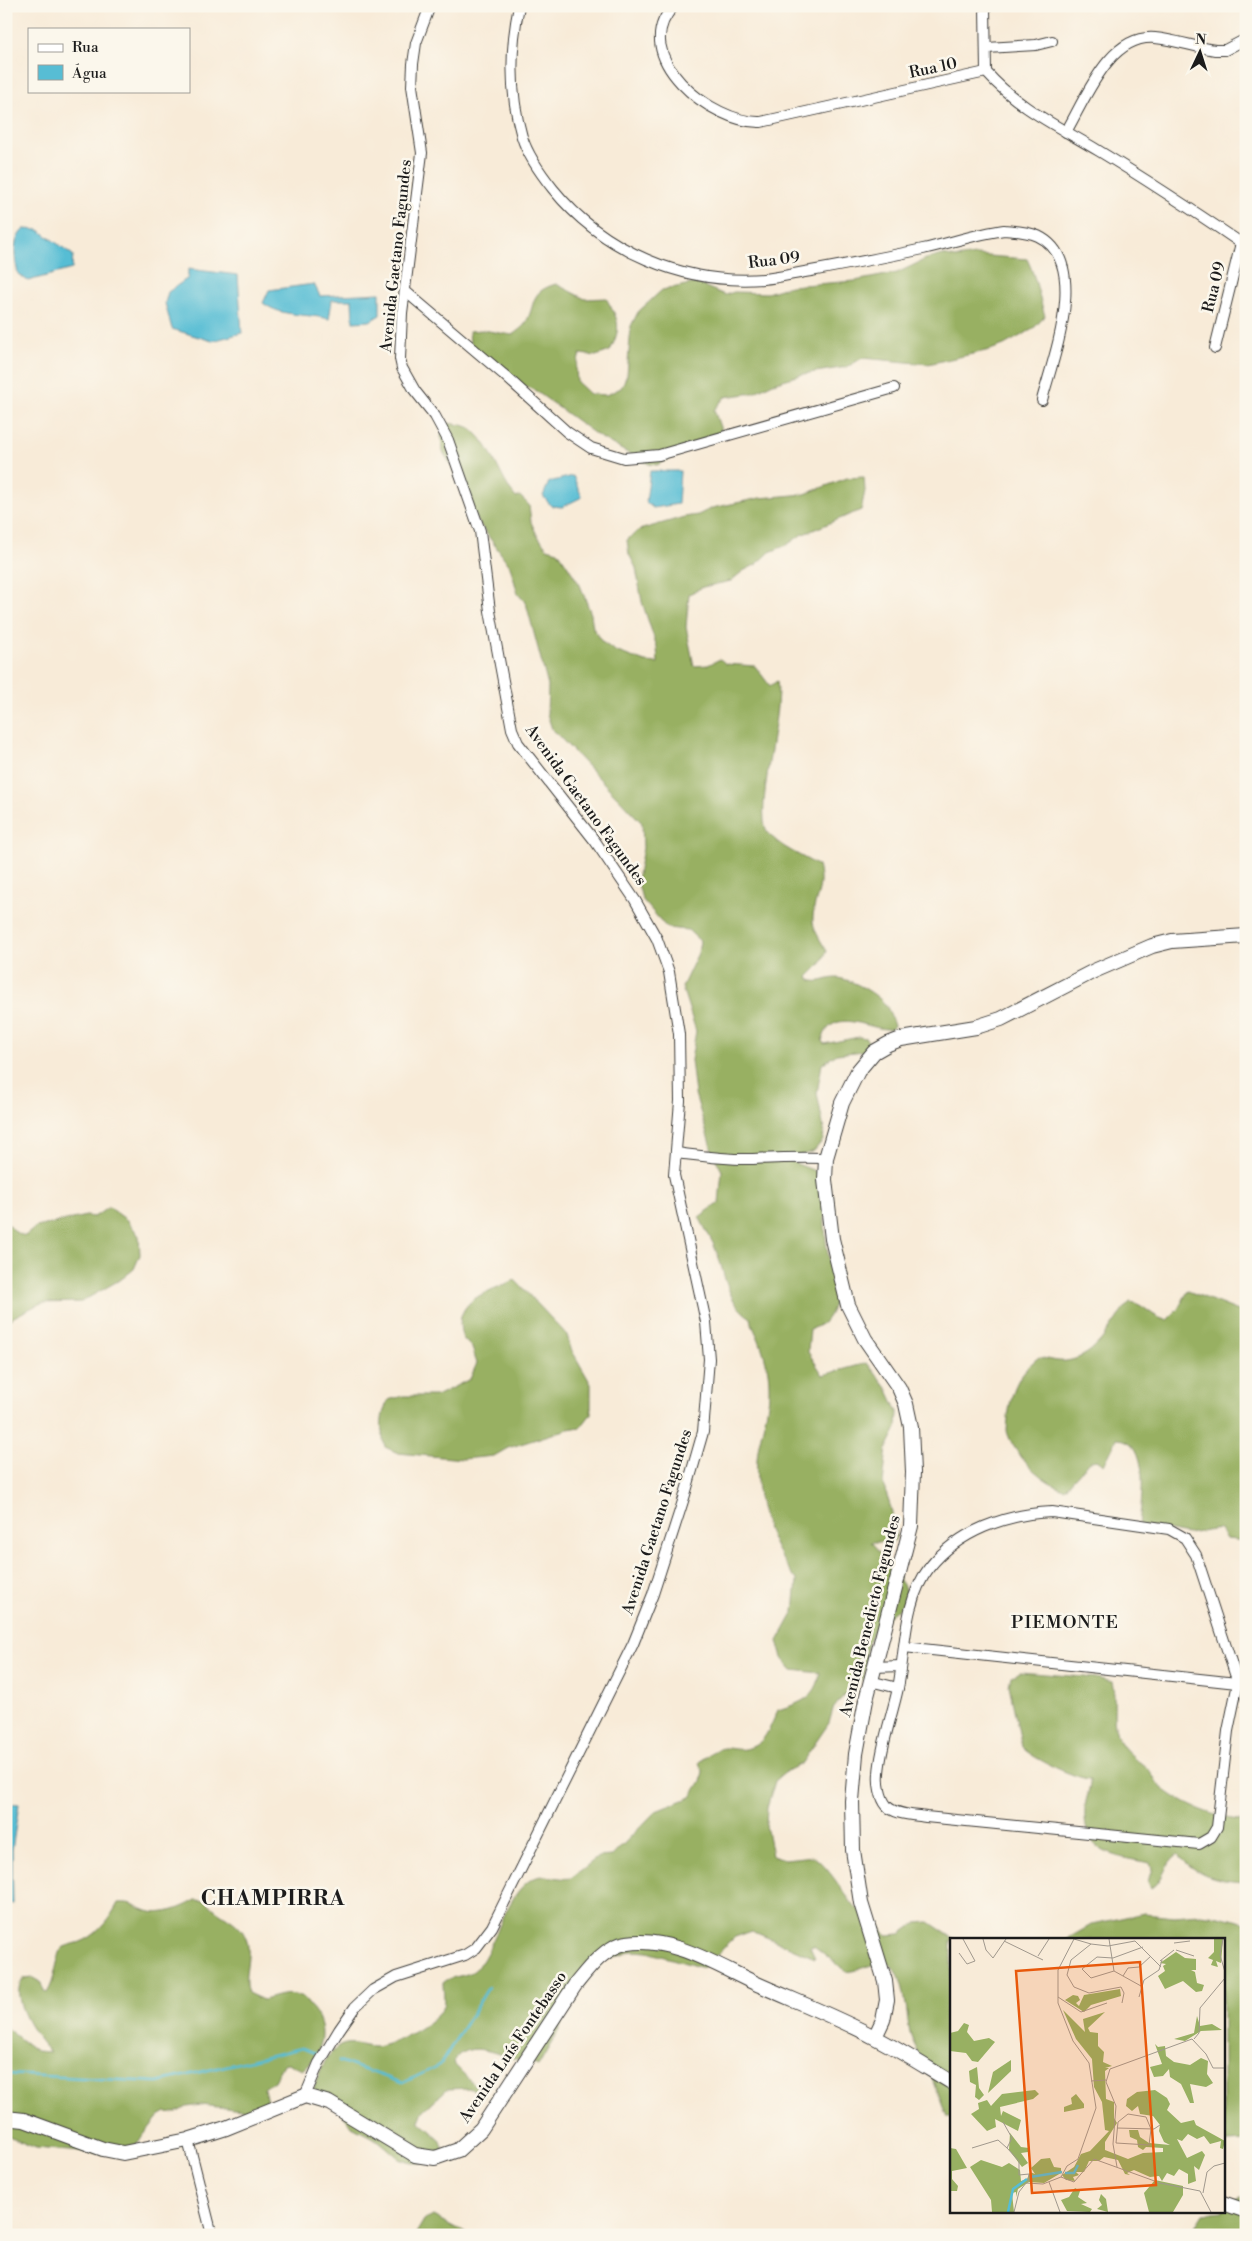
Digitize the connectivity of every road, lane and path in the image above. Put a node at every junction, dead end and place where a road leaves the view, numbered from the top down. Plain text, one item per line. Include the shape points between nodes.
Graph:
1 (430, 6) edge
2 (519, 6) edge
3 (674, 6) edge
4 (985, 6) edge
5 (1246, 39) edge
6 (1052, 41) dead end
7 (987, 48) junction
8 (986, 72) junction
9 (1066, 132) junction
10 (1243, 238) edge
11 (405, 291) junction
12 (1215, 348) dead end
13 (894, 388) dead end
14 (1042, 400) dead end
15 (1246, 936) edge
16 (676, 1153) junction
17 (826, 1158) junction
18 (904, 1647) junction
19 (901, 1666) junction
20 (871, 1674) junction
21 (1242, 1683) edge
22 (898, 1688) junction
23 (875, 2037) junction
24 (950, 2081) edge
25 (305, 2096) junction
26 (6, 2118) edge
27 (188, 2140) junction
28 (1224, 2203) edge
29 (1246, 2212) edge
30 (212, 2235) edge

1 - 11 street, Avenida Gaetano Fagundes via 416,43 413,64 412,86 422,153
2 - 14 street, Rua 09 via 512,78 522,138 534,163 568,208 610,242 660,265 693,275 745,280 846,265 1004,230 1038,236 1049,244 1065,272 1067,295
3 - 8 street, Rua 10 via 666,14 659,30 662,52 670,70 696,98 729,117 747,122 761,122
4 - 7 street
5 - 9 street via 1225,50 1215,50 1155,38 1134,39 1109,59
6 - 7 street
7 - 8 street
8 - 9 street via 1005,93
9 - 10 street
10 - 12 street, Rua 09
11 - 13 street via 567,432 591,448 624,458 659,455
11 - 16 street, Avenida Gaetano Fagundes via 399,348 402,368 448,440 476,518 512,729 518,742 635,900 669,972 679,1034 680,1101
15 - 17 street, Avenida Benedicto Fagundes via 1172,941 1152,946 1094,971 1001,1019 888,1044 874,1052 858,1071 842,1103
16 - 17 street via 709,1158
16 - 25 street, Avenida Gaetano Fagundes via 674,1176 706,1322 709,1358 703,1432 653,1594 633,1644 492,1928 476,1948 465,1955 396,1977 373,1990 339,2030 319,2063
17 - 20 street, Avenida Benedicto Fagundes via 832,1239 848,1305 865,1339 899,1388 911,1427 914,1500 911,1526
18 - 19 street
18 - 21 street
18 - 21 street via 917,1589 928,1569 945,1550 974,1531 1007,1518 1024,1513 1052,1512 1169,1529 1185,1538 1196,1555
19 - 20 street
19 - 22 street
20 - 22 street
20 - 23 street, Avenida Benedicto Fagundes via 856,1754 852,1801 853,1850 861,1903 885,1980 887,2000
21 - 22 street via 1228,1731 1217,1826 1211,1837 1199,1844 961,1821 893,1811 883,1799 879,1774
23 - 24 street, Avenida Luís Fontebasso
23 - 25 street, Avenida Luís Fontebasso via 679,1948 647,1941 625,1943 611,1949 593,1964 575,1985 481,2129 458,2150 435,2158 415,2155 329,2103
25 - 27 street
26 - 27 street via 24,2120 113,2152 123,2153
27 - 30 street
28 - 29 street

